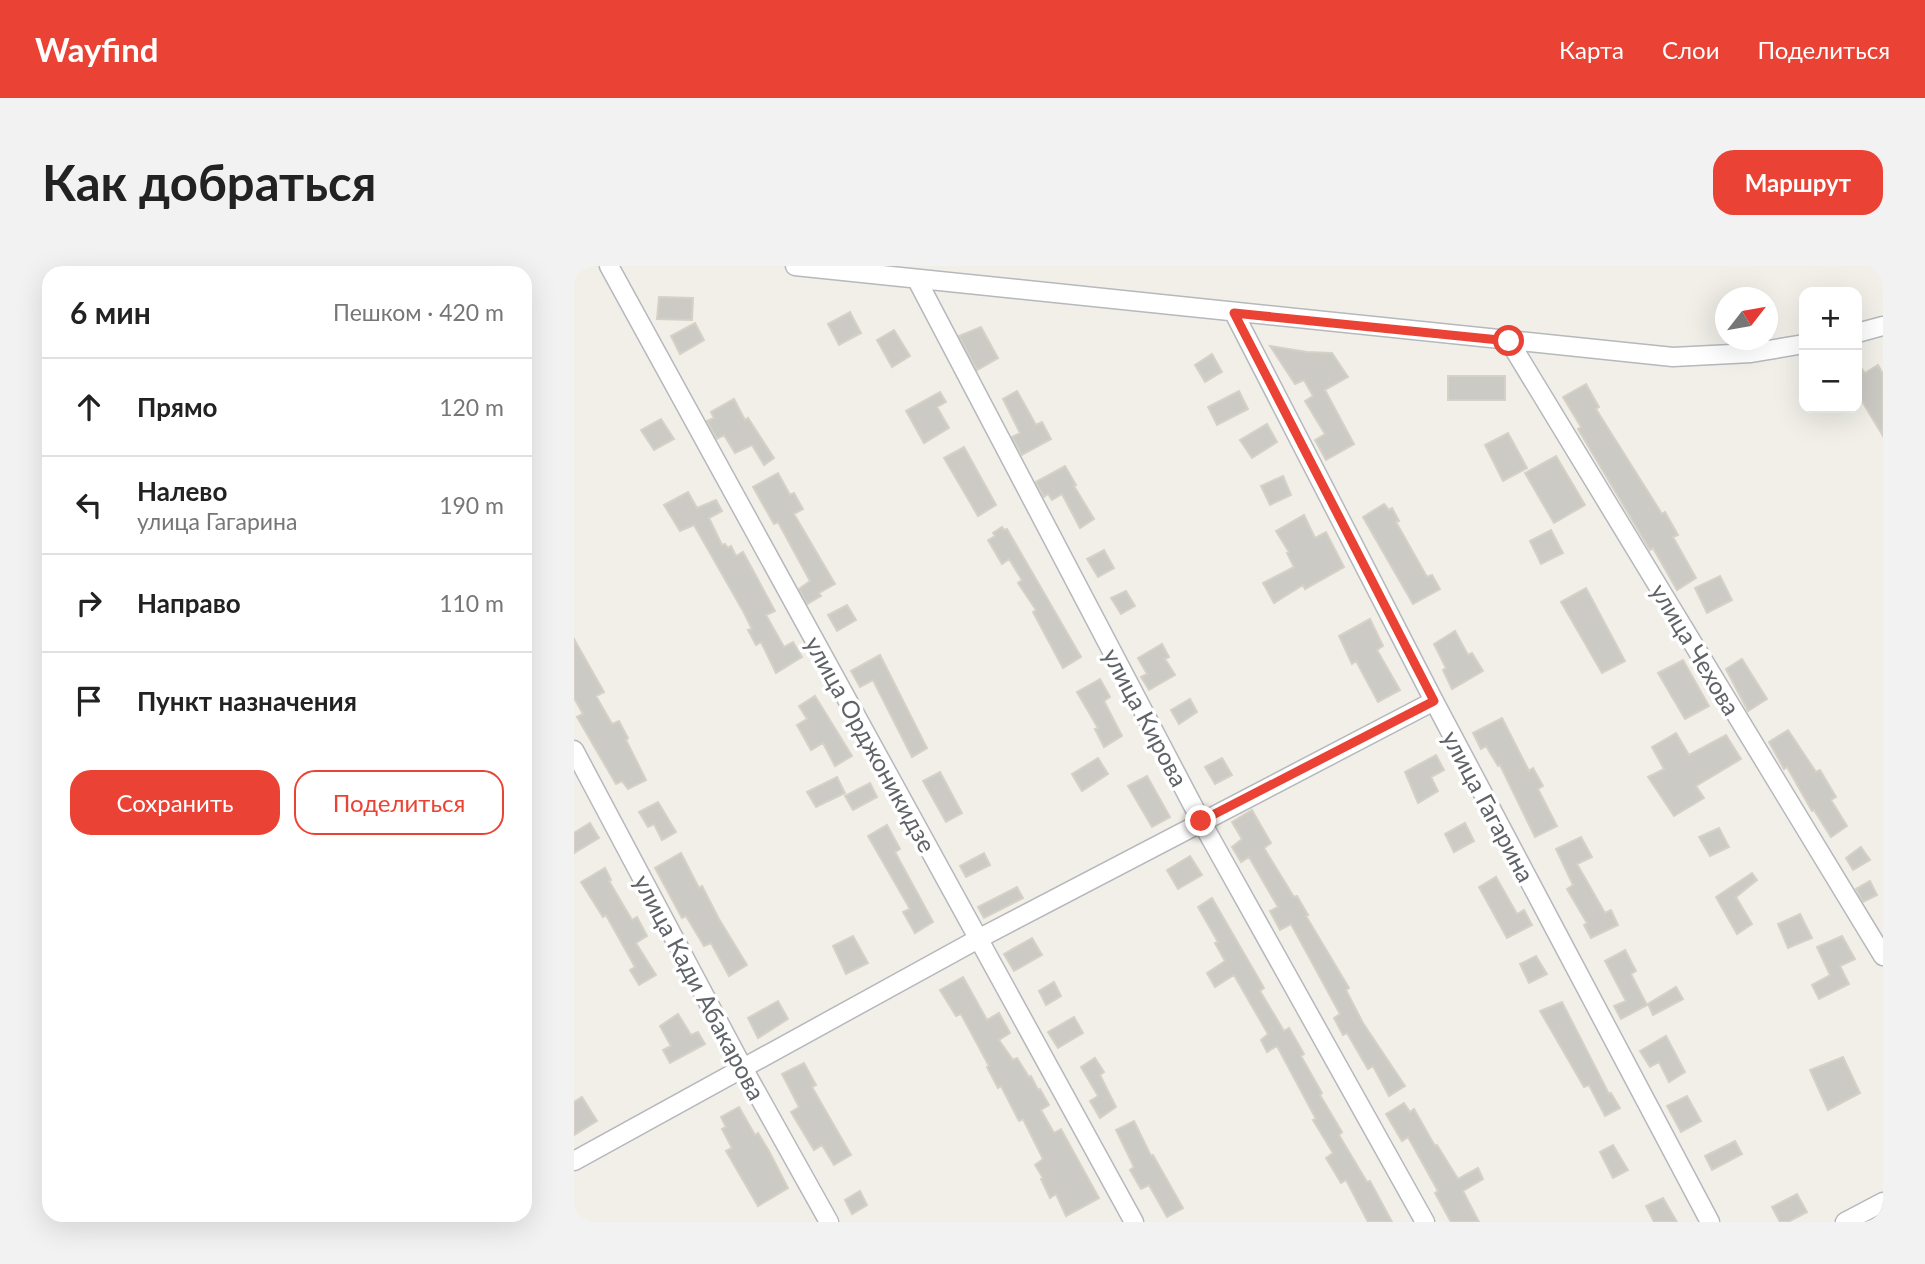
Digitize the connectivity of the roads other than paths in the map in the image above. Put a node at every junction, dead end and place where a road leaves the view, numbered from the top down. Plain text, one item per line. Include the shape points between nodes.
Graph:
1 (608, 266) edge
2 (795, 266) edge
3 (870, 270) edge
4 (916, 280) junction
5 (1234, 313) junction
6 (1882, 330) edge
7 (1862, 332) edge
8 (1509, 341) junction
9 (1799, 345) edge
10 (1434, 701) junction
11 (574, 750) edge
12 (1201, 821) junction
13 (978, 939) junction
14 (1883, 956) edge
15 (743, 1068) junction
16 (574, 1161) edge
17 (1883, 1202) edge
18 (829, 1222) edge
19 (1134, 1222) edge
20 (1425, 1222) edge
21 (1710, 1222) edge
22 (1847, 1222) edge

1 - 13 street, улица Орджоникидзе
2 - 3 street
3 - 4 street
4 - 5 street
4 - 12 street, улица Кирова
5 - 8 street
5 - 10 street, улица Гагарина
6 - 7 street
8 - 9 street via 1673,357 1751,353
8 - 14 street, улица Чехова
10 - 12 street
10 - 21 street, улица Гагарина
11 - 15 street, улица Кади Абакарова
12 - 13 street
12 - 20 street, улица Кирова
13 - 15 street
13 - 19 street, улица Орджоникидзе
15 - 16 street
15 - 18 street, улица Кади Абакарова
17 - 22 street

